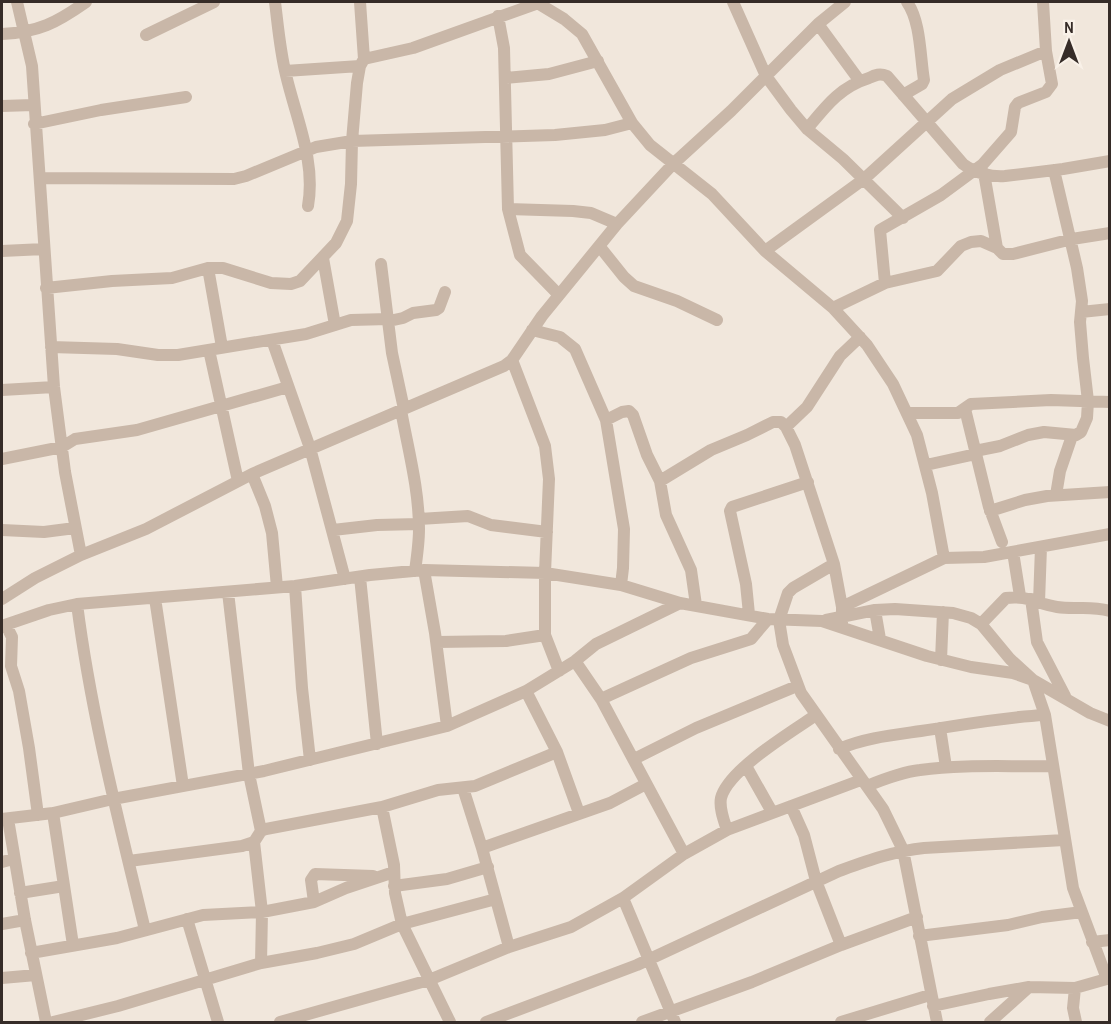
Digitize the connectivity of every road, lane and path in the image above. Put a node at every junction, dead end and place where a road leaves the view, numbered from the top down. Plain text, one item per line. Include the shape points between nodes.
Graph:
1 (16, 2) edge
2 (86, 2) edge
3 (214, 2) edge
4 (275, 2) edge
5 (360, 2) edge
6 (539, 2) edge
7 (733, 2) edge
8 (845, 2) edge
9 (909, 2) edge
10 (1043, 2) edge
11 (498, 16) junction
12 (818, 24) junction
13 (25, 33) junction
14 (2, 34) edge
15 (146, 35) dead end
16 (1046, 51) junction
17 (598, 61) junction
18 (362, 62) junction
19 (285, 71) junction
20 (766, 76) junction
21 (506, 78) junction
22 (859, 81) junction
23 (903, 95) junction
24 (186, 97) dead end
25 (33, 105) junction
26 (2, 106) edge
27 (928, 122) junction
28 (632, 123) junction
29 (34, 124) junction
30 (807, 129) junction
31 (507, 138) junction
32 (352, 141) junction
33 (306, 151) junction
34 (1110, 160) edge
35 (673, 164) junction
36 (1054, 170) junction
37 (979, 172) junction
38 (40, 178) junction
39 (864, 179) junction
40 (308, 206) dead end
41 (508, 209) junction
42 (903, 218) junction
43 (617, 224) junction
44 (1110, 233) edge
45 (1072, 240) junction
46 (600, 247) junction
47 (997, 248) junction
48 (44, 249) junction
49 (2, 251) edge
50 (765, 251) junction
51 (323, 258) junction
52 (381, 264) dead end
53 (208, 268) junction
54 (885, 283) junction
55 (46, 288) junction
56 (445, 292) dead end
57 (559, 296) junction
58 (833, 308) junction
59 (1110, 309) edge
60 (1081, 312) junction
61 (389, 320) junction
62 (717, 320) dead end
63 (335, 325) junction
64 (532, 330) junction
65 (860, 338) junction
66 (272, 339) junction
67 (51, 347) junction
68 (222, 347) junction
69 (209, 350) junction
70 (512, 360) junction
71 (54, 387) junction
72 (288, 387) junction
73 (2, 390) edge
74 (1088, 400) junction
75 (1110, 402) edge
76 (220, 406) junction
77 (402, 409) junction
78 (965, 409) junction
79 (907, 413) junction
80 (606, 420) junction
81 (786, 427) junction
82 (1072, 436) junction
83 (62, 447) junction
84 (310, 448) junction
85 (975, 452) junction
86 (2, 459) edge
87 (926, 465) junction
88 (252, 474) junction
89 (238, 481) junction
90 (660, 481) junction
91 (807, 482) junction
92 (1110, 492) edge
93 (1056, 495) junction
94 (990, 511) junction
95 (419, 521) junction
96 (75, 528) junction
97 (2, 530) edge
98 (333, 530) junction
99 (547, 532) junction
100 (1110, 534) edge
101 (1002, 542) dead end
102 (1041, 547) junction
103 (1013, 552) junction
104 (81, 555) junction
105 (944, 558) junction
106 (834, 564) junction
107 (420, 571) junction
108 (545, 573) junction
109 (360, 577) junction
110 (345, 579) junction
111 (621, 585) junction
112 (295, 586) junction
113 (277, 587) junction
114 (228, 592) junction
115 (155, 598) junction
116 (2, 599) edge
117 (1030, 599) junction
118 (680, 603) junction
119 (77, 604) junction
120 (696, 605) junction
121 (875, 610) junction
122 (1110, 611) edge
123 (943, 612) junction
124 (749, 615) junction
125 (842, 617) junction
126 (773, 619) junction
127 (981, 624) junction
128 (2, 626) edge
129 (545, 635) junction
130 (880, 639) junction
131 (437, 642) junction
132 (941, 660) junction
133 (575, 661) junction
134 (559, 671) junction
135 (1033, 680) junction
136 (797, 686) junction
137 (526, 691) junction
138 (1065, 697) junction
139 (601, 699) junction
140 (816, 715) junction
141 (1045, 715) junction
142 (1110, 721) edge
143 (447, 726) junction
144 (940, 728) junction
145 (377, 744) junction
146 (839, 748) junction
147 (557, 752) junction
148 (634, 759) junction
149 (310, 760) junction
150 (746, 765) junction
151 (1052, 766) junction
152 (946, 767) junction
153 (249, 774) junction
154 (864, 783) junction
155 (646, 784) junction
156 (183, 786) junction
157 (463, 788) junction
158 (113, 799) junction
159 (791, 806) junction
160 (382, 807) junction
161 (53, 813) junction
162 (579, 813) junction
163 (772, 813) junction
164 (38, 815) junction
165 (5, 819) edge
166 (727, 830) junction
167 (257, 836) junction
168 (1064, 840) junction
169 (483, 848) junction
170 (903, 850) junction
171 (684, 854) junction
172 (8, 860) edge
173 (129, 861) junction
174 (488, 867) junction
175 (388, 874) junction
176 (816, 882) junction
177 (64, 886) junction
178 (394, 886) junction
179 (20, 893) junction
180 (623, 898) junction
181 (496, 899) junction
182 (314, 902) junction
183 (262, 912) junction
184 (1082, 912) junction
185 (916, 916) junction
186 (187, 919) junction
187 (25, 921) junction
188 (2, 924) edge
189 (402, 924) junction
190 (145, 930) junction
191 (919, 936) junction
192 (1110, 940) edge
193 (1092, 942) junction
194 (73, 945) junction
195 (841, 945) junction
196 (509, 947) junction
197 (31, 953) junction
198 (649, 959) junction
199 (261, 963) junction
200 (36, 975) junction
201 (2, 978) edge
202 (1108, 979) edge
203 (429, 980) junction
204 (205, 981) junction
205 (1029, 987) junction
206 (1075, 988) junction
207 (932, 1000) junction
208 (672, 1017) edge
209 (861, 1019) edge
210 (46, 1023) edge
211 (53, 1023) edge
212 (218, 1023) edge
213 (280, 1023) edge
214 (450, 1023) edge
215 (486, 1023) edge
216 (642, 1023) edge
217 (841, 1023) edge
218 (937, 1023) edge
219 (990, 1023) edge
220 (1076, 1023) edge

1 - 13 street
2 - 13 street via 56,22
3 - 15 street
4 - 19 street
5 - 18 street
6 - 11 street
6 - 17 street via 582,34
7 - 20 street
8 - 12 street
9 - 23 street via 924,80
10 - 16 street
11 - 18 street via 413,48
11 - 21 street
12 - 20 street
12 - 22 street
13 - 14 street
13 - 25 street via 32,66
16 - 27 street via 1000,70 952,99
16 - 37 street via 1052,84 1018,103 1011,132
17 - 21 street via 549,74
17 - 28 street
18 - 19 street
18 - 32 street
19 - 33 street
20 - 30 street
20 - 35 street
21 - 31 street
22 - 23 street via 884,74
22 - 30 street via 829,102
23 - 27 street
24 - 29 street
25 - 26 street
25 - 29 street
27 - 37 street via 963,164
27 - 39 street
28 - 31 street via 605,130
28 - 35 street
29 - 38 street
30 - 39 street
31 - 32 street
31 - 41 street
32 - 33 street
32 - 51 street via 347,221
33 - 38 street via 234,179
33 - 40 street via 311,182
34 - 36 street
35 - 43 street
35 - 50 street via 712,194
36 - 37 street via 998,176
36 - 45 street
37 - 42 street
37 - 47 street
38 - 48 street
39 - 42 street
39 - 50 street
41 - 43 street via 573,210
41 - 57 street via 520,255
42 - 54 street via 879,230
43 - 46 street
44 - 45 street
45 - 47 street via 1013,254 1003,254
45 - 60 street
46 - 57 street
46 - 62 street via 634,286
47 - 54 street via 981,241 971,242 961,246 937,271
48 - 49 street
48 - 55 street
50 - 58 street
51 - 53 street via 300,281 291,284
51 - 63 street
52 - 61 street
53 - 55 street via 172,279
53 - 68 street
54 - 58 street
55 - 67 street
56 - 61 street via 436,310
57 - 64 street
58 - 65 street
59 - 60 street
60 - 74 street
61 - 63 street via 351,320
61 - 77 street
63 - 66 street
64 - 70 street
64 - 80 street via 560,337 575,349
65 - 79 street via 893,384
65 - 81 street via 840,356 807,407
66 - 68 street
66 - 72 street
67 - 69 street via 117,349 158,356
67 - 71 street
68 - 69 street
69 - 76 street
70 - 77 street
70 - 99 street via 545,446 549,479
71 - 73 street
71 - 83 street
72 - 76 street
72 - 84 street
74 - 75 street
74 - 78 street via 971,404
74 - 82 street via 1081,432
76 - 83 street via 137,430 75,439
76 - 89 street
77 - 84 street
77 - 95 street
78 - 79 street via 950,414
78 - 85 street
79 - 87 street
80 - 90 street via 622,412 633,415
80 - 111 street via 624,529
81 - 90 street via 773,422 711,450
81 - 91 street
82 - 85 street via 1044,432
82 - 93 street via 1059,471
83 - 86 street
83 - 96 street
84 - 88 street
84 - 98 street
85 - 87 street
85 - 94 street
87 - 105 street
88 - 89 street
88 - 113 street via 272,533
89 - 104 street via 146,529
90 - 120 street via 666,515 691,570
91 - 106 street
91 - 124 street via 732,507 730,511
92 - 93 street
93 - 94 street
94 - 101 street
95 - 98 street
95 - 99 street via 468,516 491,525
95 - 107 street
96 - 97 street via 44,532
96 - 104 street
98 - 110 street
99 - 108 street
100 - 102 street
102 - 103 street
102 - 117 street
103 - 105 street
103 - 117 street
104 - 116 street
105 - 125 street
106 - 125 street
106 - 126 street via 793,588
107 - 108 street
107 - 109 street
107 - 131 street
108 - 111 street
108 - 129 street
109 - 110 street
109 - 145 street
110 - 112 street
111 - 118 street
112 - 113 street
112 - 149 street
113 - 114 street
114 - 115 street
114 - 153 street
115 - 119 street
115 - 156 street
117 - 122 street via 1061,607 1092,606
117 - 127 street via 1006,598
117 - 138 street via 1037,642
118 - 120 street
118 - 133 street via 596,644
119 - 128 street
119 - 158 street
120 - 124 street
121 - 123 street
121 - 125 street
121 - 130 street
123 - 127 street
123 - 132 street
124 - 126 street
125 - 126 street via 822,621
125 - 130 street
126 - 136 street
126 - 139 street via 751,639 692,658
127 - 135 street
128 - 164 street via 12,637 10,666 19,691
129 - 131 street via 506,641
129 - 134 street
130 - 132 street
131 - 143 street
132 - 135 street
133 - 134 street
133 - 139 street
134 - 137 street
135 - 138 street
135 - 141 street
136 - 140 street
136 - 148 street
137 - 143 street
137 - 147 street
138 - 142 street
139 - 148 street
140 - 146 street
140 - 150 street
141 - 144 street
141 - 151 street
143 - 145 street
144 - 146 street
144 - 152 street
145 - 149 street
146 - 154 street
147 - 157 street
147 - 162 street
148 - 155 street
149 - 153 street
150 - 163 street
150 - 166 street via 725,787 721,798
151 - 152 street
151 - 168 street
152 - 154 street
153 - 156 street
153 - 167 street
154 - 159 street
154 - 170 street via 883,809
155 - 162 street via 610,803
155 - 171 street
156 - 158 street
157 - 160 street via 438,790
157 - 169 street
158 - 161 street
158 - 173 street
159 - 163 street
159 - 176 street via 804,835
160 - 167 street
160 - 175 street
161 - 164 street
161 - 177 street
162 - 169 street
163 - 166 street
164 - 165 street
165 - 172 street
166 - 171 street
167 - 173 street via 230,849
167 - 183 street
168 - 170 street
168 - 184 street
169 - 174 street
170 - 176 street
170 - 185 street
171 - 180 street
172 - 179 street
173 - 190 street
174 - 178 street via 447,879
174 - 181 street
175 - 178 street
175 - 182 street
175 - 182 street via 315,874 311,880
176 - 195 street
176 - 198 street
177 - 179 street
177 - 194 street
178 - 189 street
179 - 187 street
180 - 196 street via 571,927
180 - 198 street
181 - 189 street
181 - 196 street
182 - 183 street
183 - 186 street
183 - 199 street
184 - 191 street
184 - 193 street
185 - 191 street
185 - 195 street
186 - 190 street
186 - 204 street
187 - 188 street
187 - 197 street
189 - 199 street via 354,944
189 - 203 street
190 - 194 street
191 - 207 street
192 - 193 street
193 - 202 street
194 - 197 street
195 - 208 street
196 - 203 street
197 - 200 street
198 - 208 street
198 - 215 street
199 - 204 street
200 - 201 street
200 - 210 street
202 - 206 street
203 - 213 street
203 - 214 street
204 - 211 street
204 - 212 street
205 - 206 street
205 - 207 street
205 - 219 street
206 - 220 street
207 - 209 street
207 - 218 street
208 - 216 street
209 - 217 street

